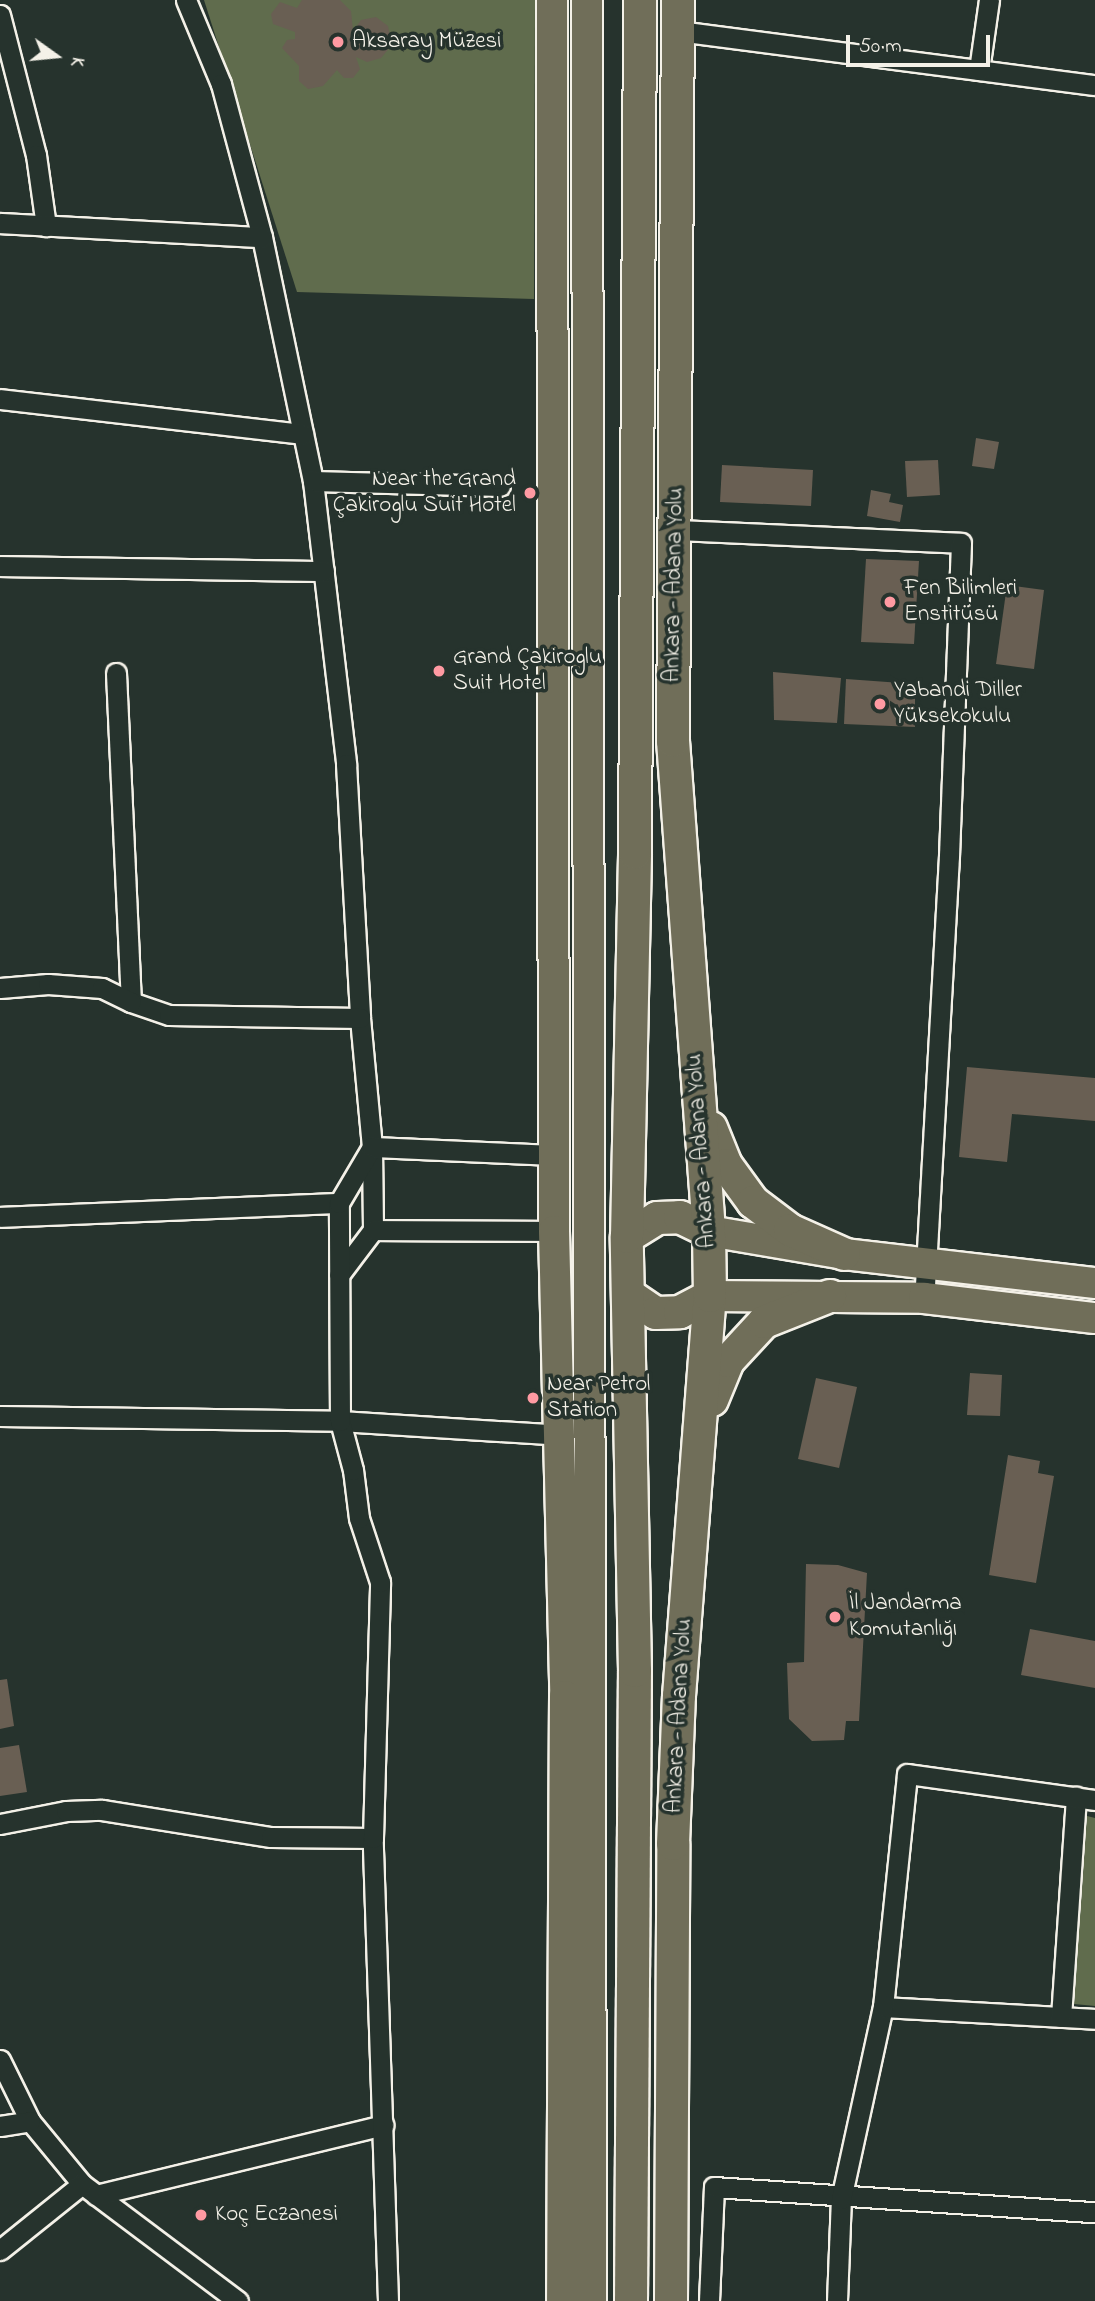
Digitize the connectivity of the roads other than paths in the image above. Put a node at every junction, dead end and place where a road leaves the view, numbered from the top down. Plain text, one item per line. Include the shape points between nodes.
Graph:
1 (186, 0) edge
2 (552, 0) edge
3 (587, 0) edge
4 (640, 0) edge
5 (678, 0) edge
6 (989, 0) edge
7 (0, 15) edge
8 (678, 31) junction
9 (979, 70) junction
10 (1095, 85) edge
11 (0, 223) edge
12 (46, 226) junction
13 (261, 237) junction
14 (0, 400) edge
15 (303, 434) junction
16 (313, 481) junction
17 (500, 486) dead end
18 (676, 530) junction
19 (0, 565) edge
20 (324, 571) junction
21 (116, 673) dead end
22 (0, 988) edge
23 (131, 1002) junction
24 (360, 1017) junction
25 (699, 1093) junction
26 (372, 1147) junction
27 (555, 1155) junction
28 (589, 1156) junction
29 (339, 1203) junction
30 (0, 1217) edge
31 (373, 1230) junction
32 (554, 1230) junction
33 (588, 1230) junction
34 (709, 1231) junction
35 (628, 1237) junction
36 (844, 1254) junction
37 (926, 1262) junction
38 (339, 1275) junction
39 (1095, 1283) edge
40 (629, 1295) junction
41 (710, 1296) junction
42 (830, 1296) junction
43 (923, 1298) junction
44 (1095, 1318) edge
45 (0, 1416) edge
46 (340, 1422) junction
47 (702, 1423) junction
48 (559, 1435) junction
49 (1085, 1798) edge
50 (0, 1824) edge
51 (373, 1838) junction
52 (883, 2007) junction
53 (1061, 2017) junction
54 (1095, 2019) edge
55 (0, 2060) edge
56 (30, 2121) junction
57 (384, 2125) junction
58 (0, 2126) edge
59 (89, 2189) junction
60 (841, 2199) junction
61 (1095, 2212) edge
62 (0, 2250) edge
63 (238, 2301) edge
64 (388, 2301) edge
65 (562, 2301) edge
66 (591, 2301) edge
67 (631, 2301) edge
68 (671, 2301) edge
69 (709, 2301) edge
70 (837, 2301) edge

1 - 13 street via 221,84
2 - 27 main road
3 - 28 main road
4 - 35 highway, Ankara - Adana Yolu
5 - 8 highway, Ankara - Adana Yolu
6 - 9 street
7 - 12 street via 36,155
8 - 9 street
8 - 18 highway, Ankara - Adana Yolu
9 - 10 street
11 - 12 street
12 - 13 street
13 - 15 street
14 - 15 street
15 - 16 street
16 - 17 street
16 - 20 street
18 - 25 highway, Ankara - Adana Yolu via 673,741
18 - 37 street via 961,543
19 - 20 street
20 - 24 street via 346,764
21 - 23 street
22 - 23 street via 48,984 102,988
23 - 24 street via 169,1015
24 - 26 street
25 - 34 highway, Ankara - Adana Yolu
25 - 36 highway via 726,1165 753,1202 790,1230
26 - 27 street
26 - 29 street
26 - 31 street
27 - 28 main road
27 - 32 main road
28 - 33 main road
29 - 30 street
29 - 38 street
31 - 32 street
31 - 38 street
32 - 33 main road
32 - 48 main road
33 - 66 main road
34 - 35 highway via 680,1217 657,1218
34 - 36 main road
34 - 41 highway, Ankara - Adana Yolu
35 - 40 highway, Ankara - Adana Yolu
36 - 37 main road
37 - 39 main road
37 - 43 street
38 - 46 street
40 - 41 highway via 656,1313 680,1312
40 - 67 highway, Ankara - Adana Yolu via 635,1671
41 - 42 main road
41 - 47 highway, Ankara - Adana Yolu
42 - 43 main road
42 - 47 highway via 764,1322 743,1342 728,1361
43 - 44 main road
45 - 46 street
46 - 48 street
46 - 51 street via 359,1518 380,1582
47 - 68 highway, Ankara - Adana Yolu via 680,1667 674,1831
48 - 65 main road via 565,1696
49 - 52 street via 907,1774
49 - 53 street
50 - 51 street via 66,1811 102,1810 271,1836
51 - 57 street
52 - 53 street
52 - 60 street
53 - 54 street
55 - 56 street
56 - 58 street
56 - 59 street
57 - 59 street
57 - 64 street
59 - 62 street
59 - 63 street
60 - 61 street
60 - 69 street via 714,2187
60 - 70 street

